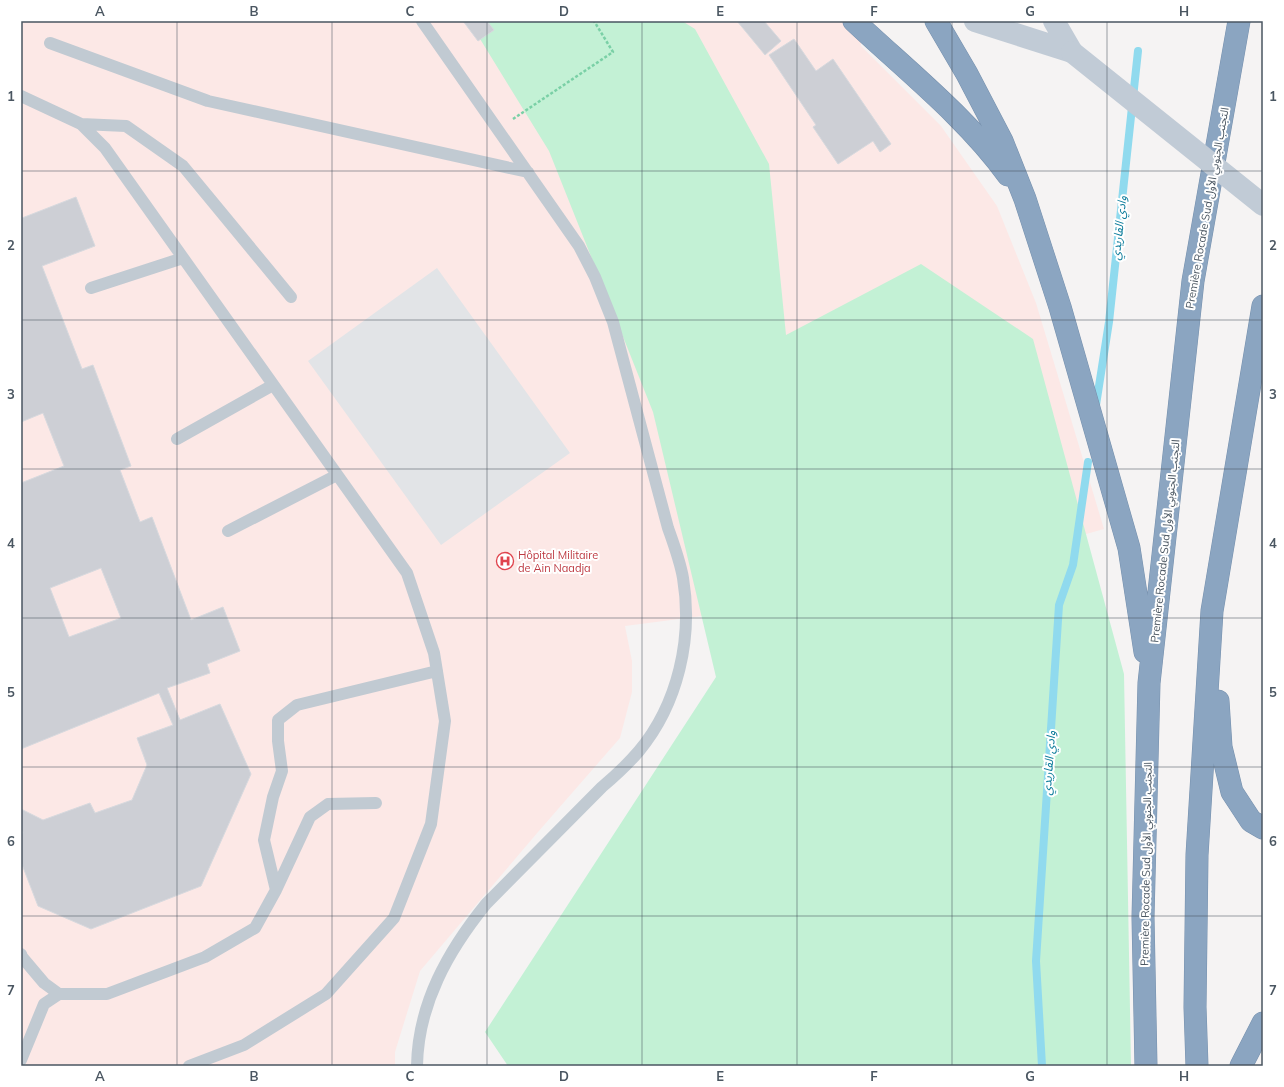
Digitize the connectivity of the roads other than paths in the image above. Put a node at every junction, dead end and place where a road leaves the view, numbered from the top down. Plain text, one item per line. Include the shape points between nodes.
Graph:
1 (422, 21) edge
2 (854, 21) edge
3 (936, 21) edge
4 (975, 21) edge
5 (1029, 21) edge
6 (1054, 21) edge
7 (1240, 21) edge
8 (50, 43) dead end
9 (1072, 52) junction
10 (21, 96) edge
11 (81, 124) junction
12 (528, 172) junction
13 (1025, 199) junction
14 (1263, 205) edge
15 (182, 258) junction
16 (91, 288) dead end
17 (291, 297) dead end
18 (1263, 306) edge
19 (273, 386) junction
20 (178, 439) dead end
21 (337, 475) junction
22 (228, 530) dead end
23 (1212, 611) junction
24 (437, 671) junction
25 (1149, 683) junction
26 (376, 803) dead end
27 (1263, 828) edge
28 (276, 890) junction
29 (21, 954) edge
30 (59, 994) junction
31 (1263, 1023) edge
32 (21, 1060) edge
33 (188, 1066) edge
34 (417, 1066) edge
35 (1146, 1066) edge
36 (1197, 1066) edge
37 (1242, 1066) edge

1 - 12 lane
2 - 13 highway via 963,123 986,147
3 - 13 highway via 1002,141
4 - 9 street
5 - 9 street
6 - 9 street
7 - 25 highway, Première Rocade Sud التجنب الجنوبي الأول via 1193,281
8 - 12 lane via 208,101
9 - 14 street, bridge
10 - 11 lane
11 - 15 lane via 105,148
11 - 17 lane via 126,126 184,166
12 - 34 lane via 579,246 613,322 677,553 682,578 686,629 676,680 667,705 639,750 622,770 486,904 456,945 429,1000 421,1027
13 - 25 highway via 1060,307 1130,548
15 - 16 lane
15 - 19 lane
18 - 23 highway
19 - 20 lane
19 - 21 lane
21 - 22 lane
21 - 24 lane via 407,573 434,653
23 - 27 highway via 1221,747 1232,792 1252,820
23 - 36 highway via 1197,855 1194,1007
24 - 28 lane via 296,705 278,720 282,771 273,797 264,840
24 - 33 lane via 445,721 431,824 394,918 326,994 244,1045
25 - 35 highway, Première Rocade Sud التجنب الجنوبي الأول via 1143,917
26 - 28 lane via 328,804 310,817
28 - 30 lane via 255,928 205,957 107,994
29 - 30 lane via 44,982
30 - 32 lane via 44,1004
31 - 37 highway

